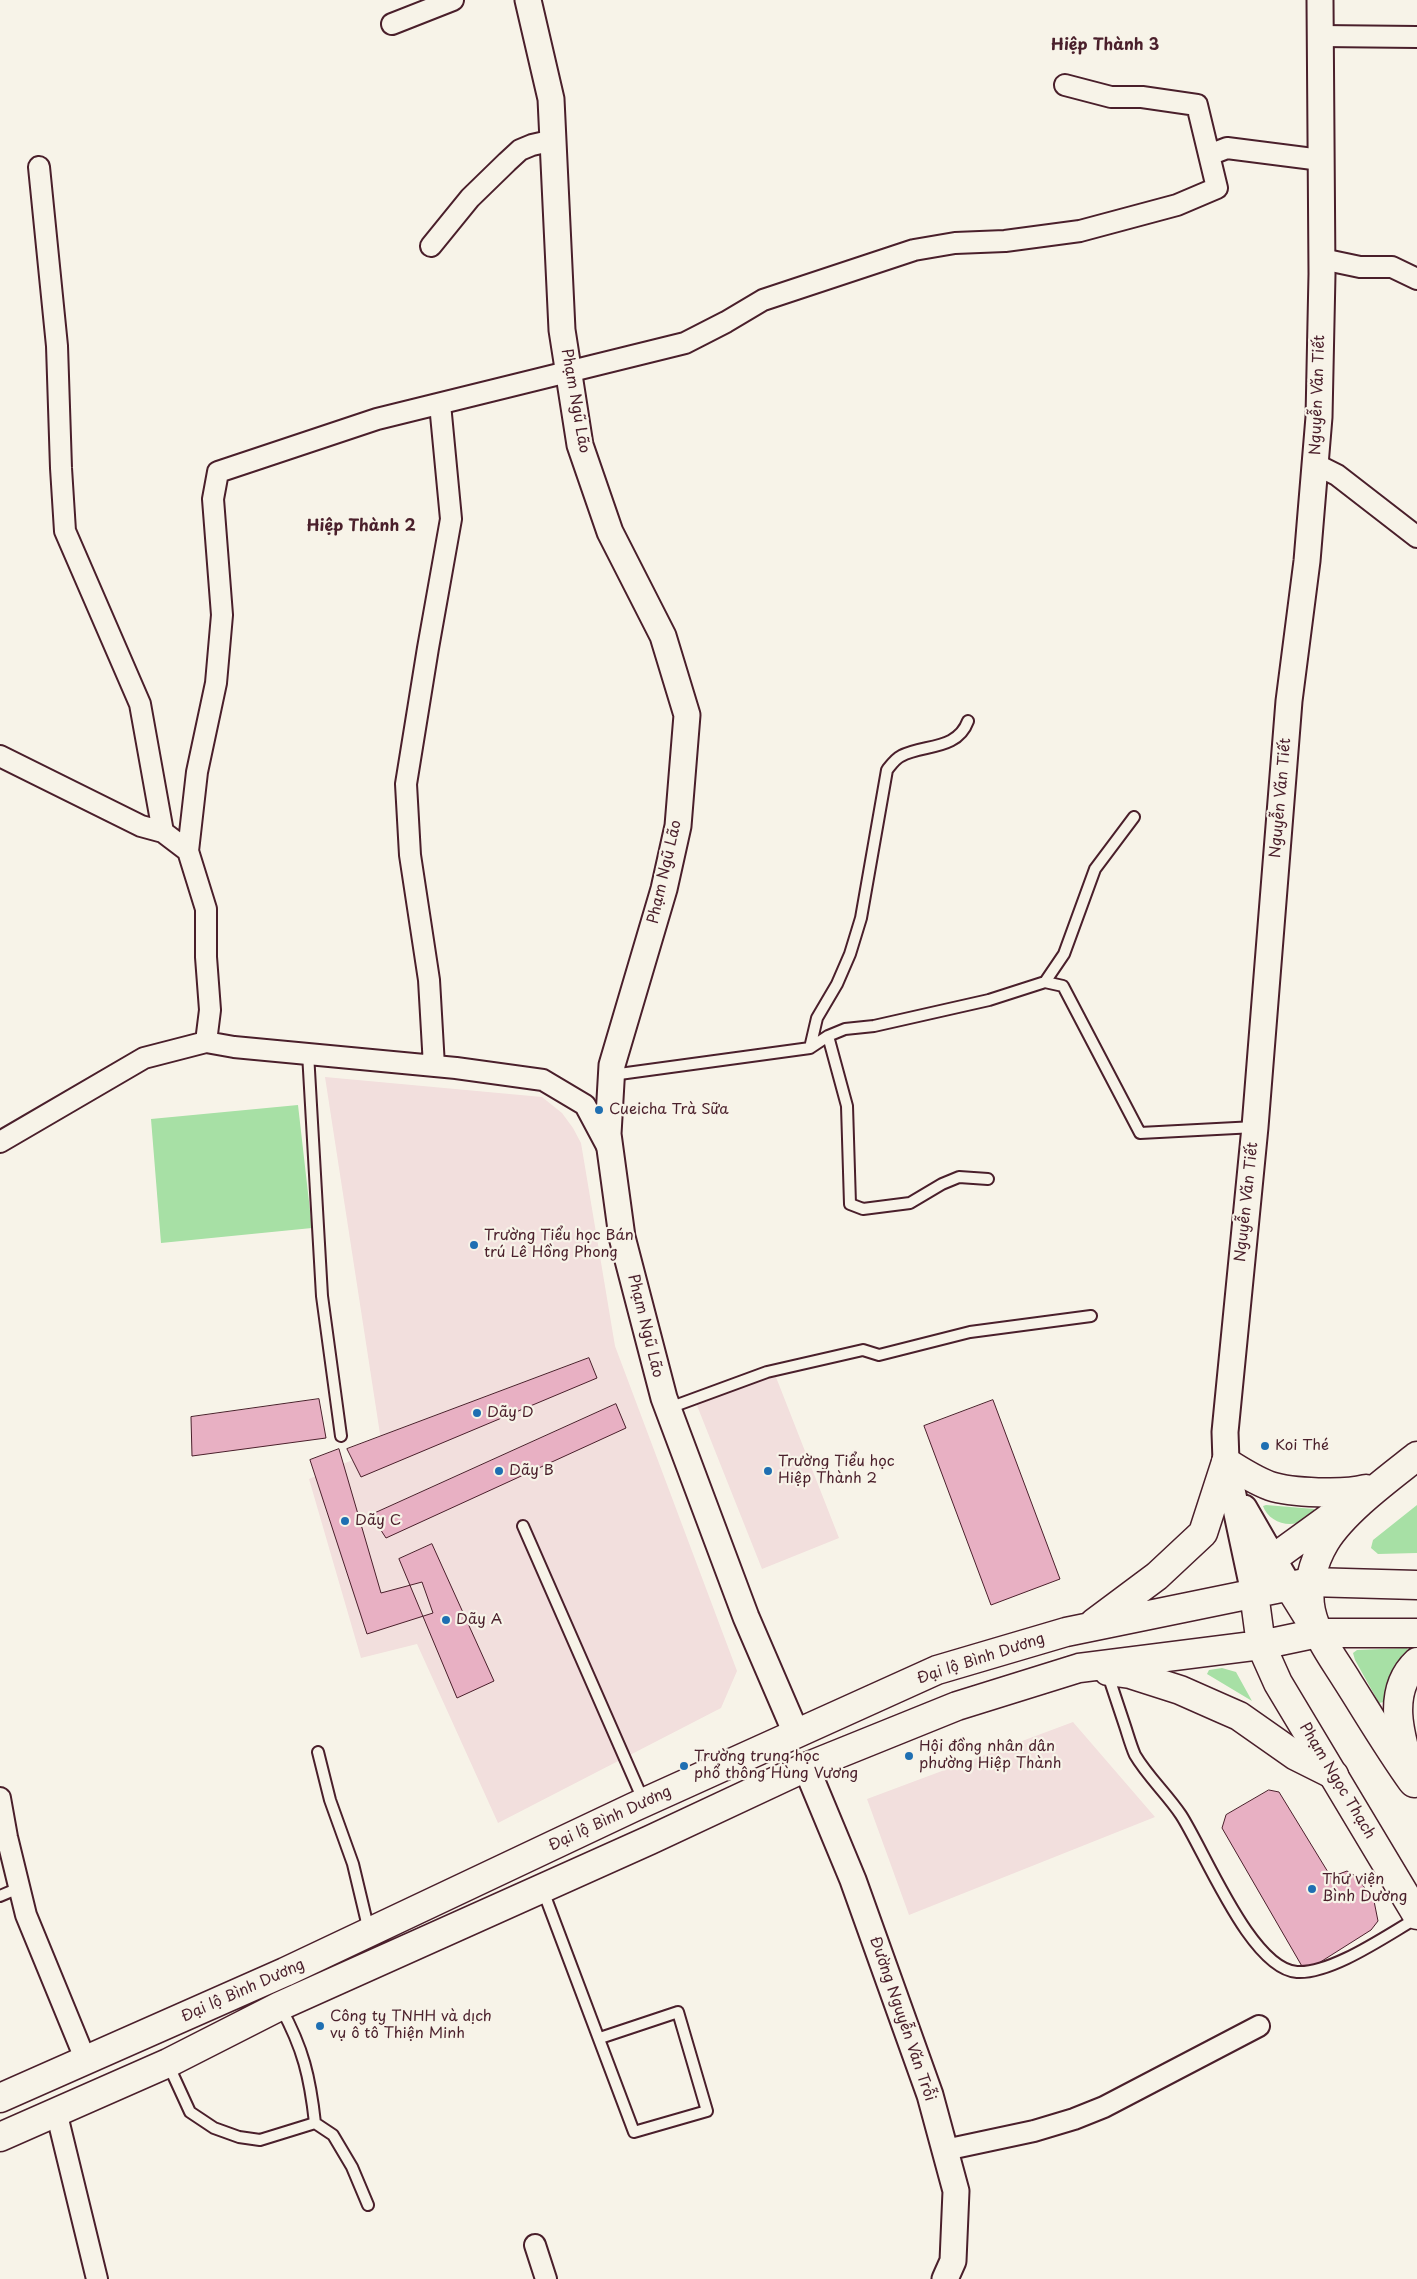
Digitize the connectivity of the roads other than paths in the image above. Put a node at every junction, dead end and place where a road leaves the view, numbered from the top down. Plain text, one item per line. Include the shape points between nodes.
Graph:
1 (453, 0) edge
2 (528, 0) edge
3 (1320, 0) edge
4 (392, 24) dead end
5 (1321, 36) junction
6 (1417, 37) edge
7 (1065, 85) dead end
8 (554, 140) junction
9 (1209, 155) junction
10 (1321, 160) junction
11 (39, 167) dead end
12 (431, 246) dead end
13 (1322, 259) junction
14 (1417, 279) edge
15 (569, 372) junction
16 (440, 404) junction
17 (1315, 464) junction
18 (1417, 537) edge
19 (968, 721) dead end
20 (0, 756) edge
21 (1134, 817) dead end
22 (163, 832) junction
23 (188, 851) junction
24 (1046, 982) junction
25 (828, 1036) junction
26 (206, 1042) junction
27 (810, 1048) junction
28 (308, 1054) junction
29 (434, 1066) junction
30 (611, 1075) junction
31 (1254, 1127) junction
32 (0, 1142) edge
33 (610, 1152) junction
34 (988, 1179) dead end
35 (1091, 1316) dead end
36 (668, 1408) junction
37 (341, 1436) dead end
38 (1417, 1456) edge
39 (1226, 1462) junction
40 (1387, 1482) junction
41 (523, 1526) dead end
42 (1273, 1559) junction
43 (1300, 1585) junction
44 (1417, 1586) edge
45 (1254, 1593) junction
46 (1089, 1627) junction
47 (1417, 1633) edge
48 (1318, 1634) junction
49 (1261, 1645) junction
50 (1417, 1662) edge
51 (1079, 1668) junction
52 (1106, 1671) junction
53 (796, 1733) junction
54 (318, 1752) dead end
55 (806, 1768) junction
56 (1334, 1775) junction
57 (1415, 1786) edge
58 (0, 1798) edge
59 (644, 1802) junction
60 (19, 1888) junction
61 (542, 1888) junction
62 (0, 1896) edge
63 (1417, 1916) edge
64 (369, 1932) junction
65 (280, 2006) junction
66 (1259, 2026) dead end
67 (600, 2038) junction
68 (86, 2061) junction
69 (168, 2063) junction
70 (0, 2098) edge
71 (56, 2111) junction
72 (315, 2123) junction
73 (0, 2137) edge
74 (945, 2150) junction
75 (368, 2205) dead end
76 (534, 2246) dead end
77 (97, 2279) edge
78 (546, 2279) edge
79 (945, 2279) edge

1 - 4 street
2 - 8 street, Phạm Ngũ Lão via 551,99
3 - 5 street, Nguyễn Văn Tiết
5 - 6 street
5 - 10 street, Nguyễn Văn Tiết
7 - 9 street via 1111,97 1142,97 1197,105
8 - 12 street via 520,150 470,198
8 - 15 street, Phạm Ngũ Lão via 562,330
9 - 10 street via 1227,148
9 - 15 street via 1217,188 1177,205 1080,231 914,250 763,300 685,343
10 - 13 street, Nguyễn Văn Tiết
11 - 22 street via 57,346 65,530 140,704
13 - 14 street via 1360,267 1392,267
13 - 17 street, Nguyễn Văn Tiết
15 - 16 street
15 - 30 street, Phạm Ngũ Lão via 580,445 610,532 663,636 687,715 678,826 664,889
16 - 23 street via 378,419 218,472 213,499 222,615 216,683 197,772
16 - 29 street via 451,518 406,784 410,855 430,980
17 - 18 street via 1337,475
17 - 31 street, Nguyễn Văn Tiết via 1307,561 1289,701
19 - 27 lane via 965,731 955,738 933,748 901,756 887,770 860,918 850,954 817,1018
20 - 22 street via 141,826
21 - 24 lane via 1095,870 1064,954
22 - 23 street
23 - 26 street via 206,909 210,1010
24 - 25 lane via 989,1000 874,1026 845,1029
24 - 31 lane via 1063,986 1140,1133
25 - 27 lane
25 - 34 lane via 847,1106 850,1204 863,1209 910,1203 958,1177
26 - 28 street
26 - 32 street via 144,1058
27 - 30 lane
28 - 29 street
28 - 37 lane via 322,1296
29 - 33 street via 543,1080 585,1106
30 - 33 street, Phạm Ngũ Lão
31 - 39 street, Nguyễn Văn Tiết via 1227,1413
33 - 36 street, Phạm Ngũ Lão via 622,1237
35 - 36 lane via 970,1332 879,1355 864,1350 767,1372
36 - 53 street, Phạm Ngũ Lão via 746,1618
38 - 40 main road
39 - 40 main road via 1272,1487 1335,1494
39 - 42 street via 1241,1503
39 - 45 street, Nguyễn Văn Tiết
39 - 46 main road via 1204,1533 1157,1576
40 - 42 main road via 1326,1519
40 - 43 main road via 1353,1510 1326,1541
41 - 59 lane
42 - 43 street
42 - 45 main road via 1257,1576
43 - 44 main road, Đại lộ Bình Dương
43 - 45 main road, Đại lộ Bình Dương
43 - 48 main road
45 - 46 main road, Đại lộ Bình Dương
45 - 49 main road, Phạm Ngọc Thạch
46 - 53 main road, Đại lộ Bình Dương via 937,1670
47 - 48 main road, Đại lộ Bình Dương
48 - 49 main road, Đại lộ Bình Dương
48 - 57 main road
49 - 51 main road, Đại lộ Bình Dương
49 - 56 main road, Phạm Ngọc Thạch via 1278,1683
50 - 57 main road via 1403,1683 1398,1708 1400,1734
51 - 52 main road
51 - 55 main road, Đại lộ Bình Dương via 957,1706
52 - 56 main road via 1130,1674 1180,1690 1232,1712 1296,1756
52 - 63 lane via 1134,1754 1180,1814 1237,1918 1264,1954 1282,1968 1312,1971 1359,1952
53 - 59 main road, Đại lộ Bình Dương
54 - 64 lane via 330,1800 353,1864
55 - 61 main road, Đại lộ Bình Dương
55 - 74 street, Đường Nguyễn Văn Trỗi via 853,1880 930,2095
56 - 63 main road, Phạm Ngọc Thạch
58 - 60 street
59 - 64 main road, Đại lộ Bình Dương
60 - 62 lane
60 - 68 street via 26,1915
61 - 65 main road, Đại lộ Bình Dương
61 - 67 lane
64 - 68 main road, Đại lộ Bình Dương
65 - 69 main road, Đại lộ Bình Dương
65 - 72 lane via 296,2036 310,2079
66 - 74 street via 1074,2119
67 - 67 lane via 634,2132 707,2111 678,2012
68 - 70 main road, Đại lộ Bình Dương
69 - 71 main road, Đại lộ Bình Dương
69 - 72 lane via 190,2112 214,2128 260,2140
71 - 73 main road, Đại lộ Bình Dương
71 - 77 street
72 - 75 lane via 333,2135 352,2167
74 - 79 street, Đường Nguyễn Văn Trỗi via 956,2191 953,2261
76 - 78 street

